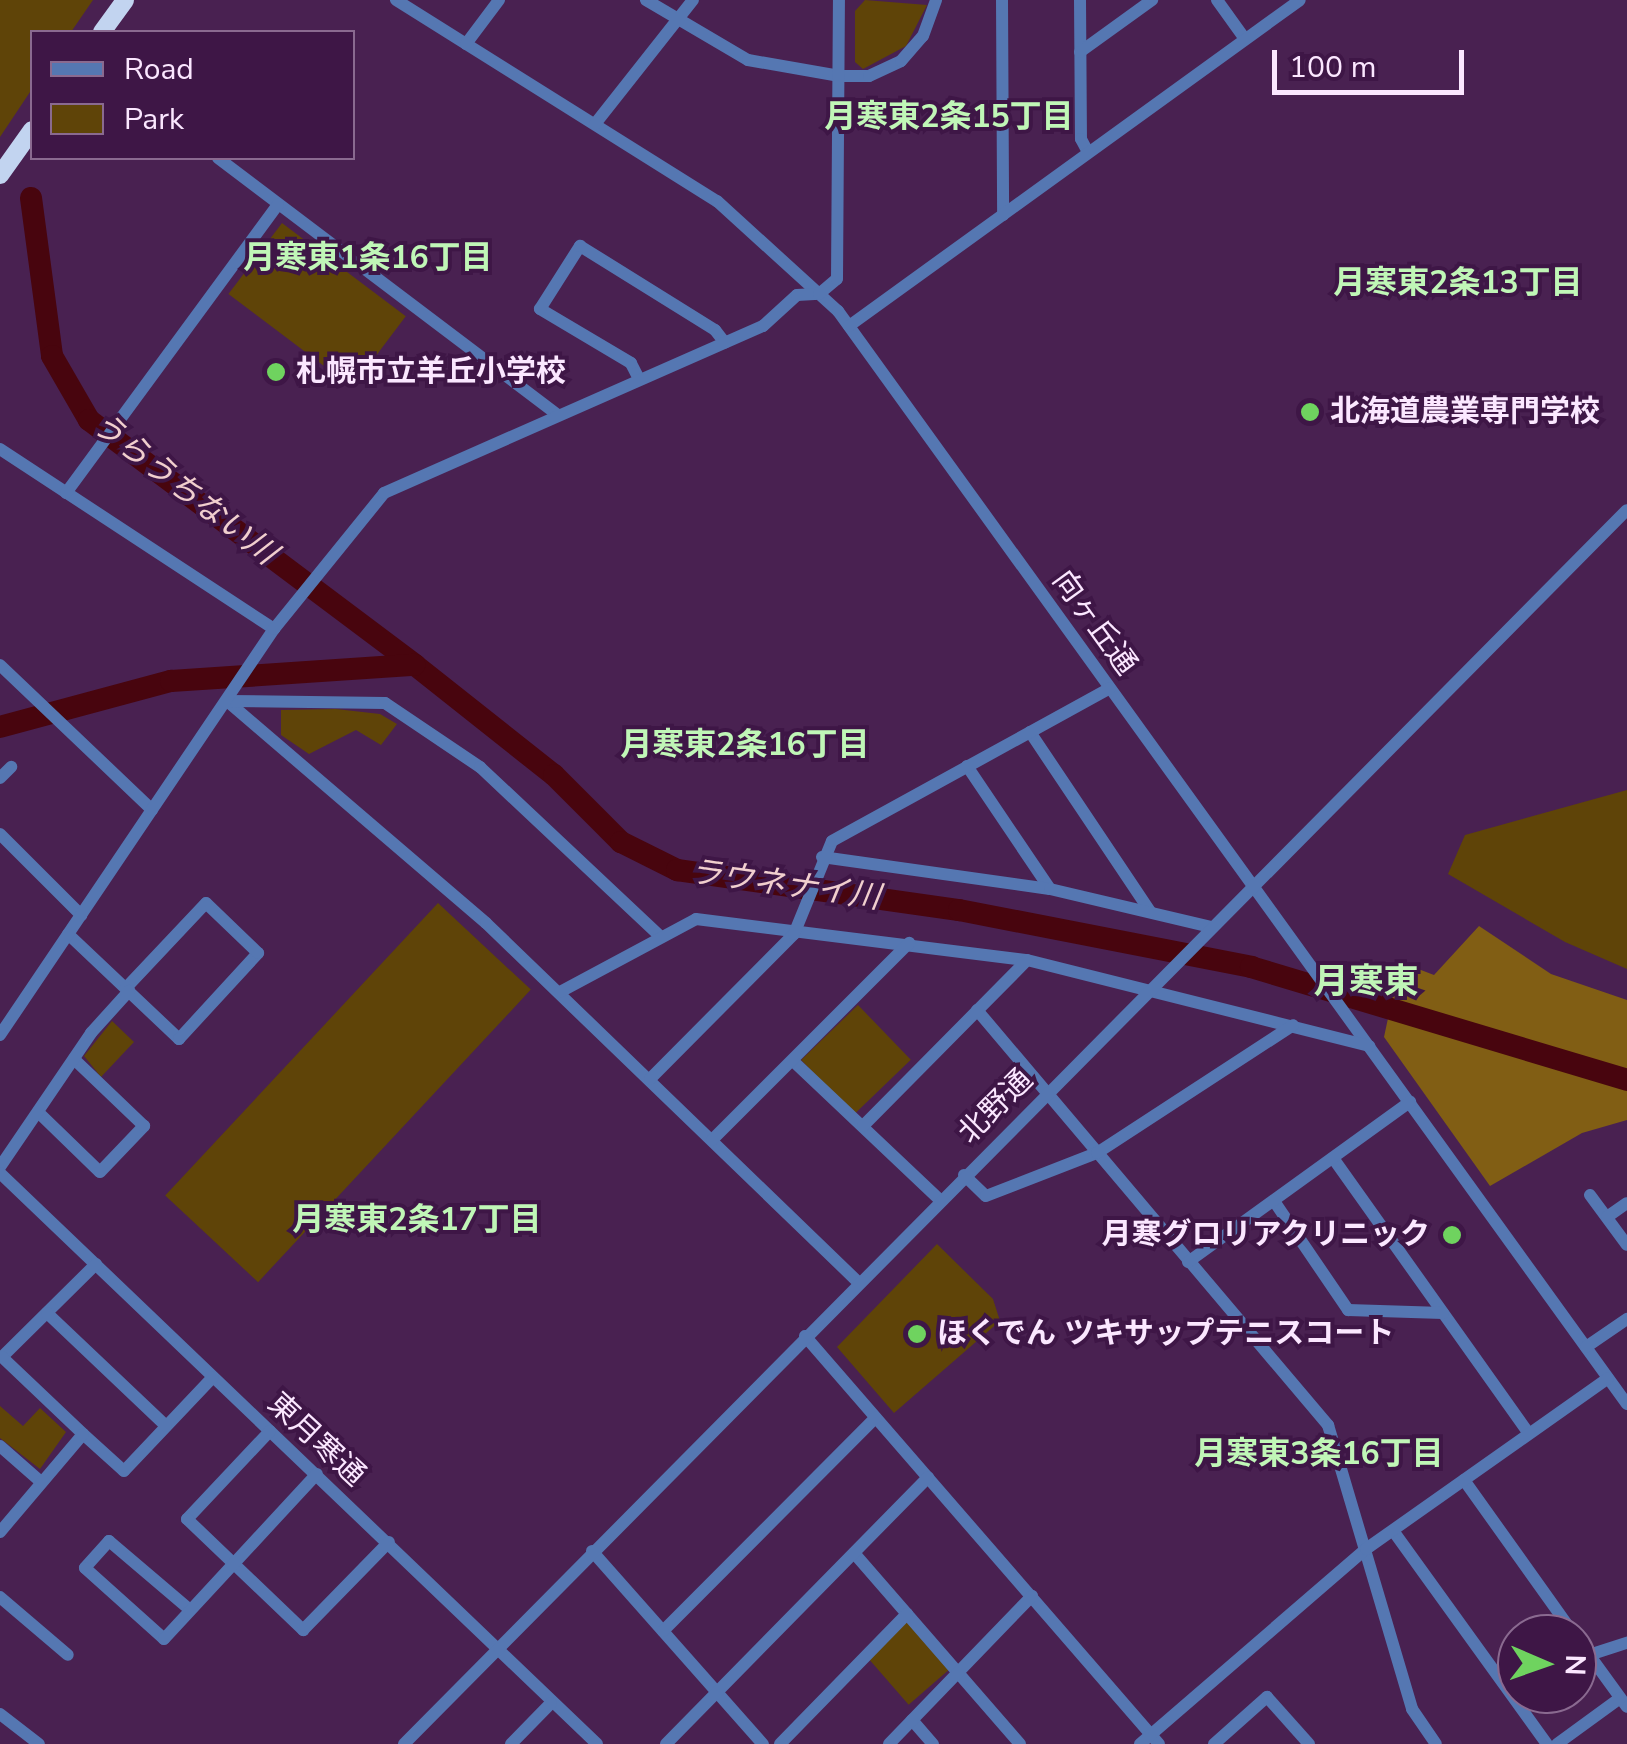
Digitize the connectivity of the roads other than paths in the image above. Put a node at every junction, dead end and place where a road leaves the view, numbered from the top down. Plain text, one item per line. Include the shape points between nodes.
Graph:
1 (125, 0) edge
2 (396, 0) edge
3 (499, 0) edge
4 (646, 0) edge
5 (693, 0) edge
6 (840, 0) edge
7 (936, 0) edge
8 (1002, 0) edge
9 (1080, 0) edge
10 (1152, 0) edge
11 (1217, 0) edge
12 (1300, 0) edge
13 (674, 20) junction
14 (103, 30) edge
15 (1245, 39) junction
16 (466, 44) junction
17 (1080, 52) junction
18 (840, 76) junction
19 (596, 124) junction
20 (30, 133) edge
21 (1088, 152) junction
22 (221, 160) edge
23 (0, 176) edge
24 (278, 204) junction
25 (1003, 215) junction
26 (819, 294) junction
27 (849, 326) junction
28 (725, 344) junction
29 (639, 380) junction
30 (556, 414) junction
31 (0, 449) edge
32 (66, 493) junction
33 (1627, 510) edge
34 (274, 629) junction
35 (0, 665) edge
36 (1110, 688) junction
37 (226, 702) junction
38 (1030, 732) junction
39 (967, 766) junction
40 (11, 767) dead end
41 (0, 778) edge
42 (152, 810) junction
43 (0, 834) edge
44 (822, 856) junction
45 (1254, 884) junction
46 (1050, 889) junction
47 (1150, 910) junction
48 (81, 915) junction
49 (798, 928) junction
50 (1207, 930) junction
51 (68, 934) junction
52 (661, 937) junction
53 (909, 943) junction
54 (1027, 960) junction
55 (1153, 984) junction
56 (127, 989) junction
57 (560, 992) junction
58 (977, 1010) junction
59 (1293, 1025) junction
60 (0, 1034) edge
61 (1369, 1046) junction
62 (74, 1059) junction
63 (794, 1061) junction
64 (650, 1079) junction
65 (1046, 1092) junction
66 (1410, 1102) junction
67 (38, 1112) junction
68 (863, 1126) junction
69 (712, 1140) junction
70 (1097, 1153) junction
71 (1333, 1158) junction
72 (0, 1170) edge
73 (964, 1175) junction
74 (1590, 1195) dead end
75 (940, 1199) junction
76 (1274, 1201) junction
77 (1627, 1203) edge
78 (1607, 1217) junction
79 (1627, 1245) edge
80 (1188, 1262) junction
81 (96, 1264) junction
82 (857, 1281) junction
83 (47, 1313) junction
84 (1443, 1313) junction
85 (1627, 1319) edge
86 (804, 1336) junction
87 (1586, 1347) junction
88 (213, 1377) junction
89 (1608, 1378) junction
90 (1627, 1404) edge
91 (875, 1418) junction
92 (166, 1426) junction
93 (270, 1431) junction
94 (1528, 1432) junction
95 (82, 1434) junction
96 (0, 1446) edge
97 (317, 1474) junction
98 (928, 1478) junction
99 (1464, 1480) junction
100 (41, 1482) junction
101 (0, 1532) edge
102 (1394, 1532) junction
103 (389, 1542) junction
104 (1366, 1549) junction
105 (592, 1551) junction
106 (854, 1553) junction
107 (232, 1562) junction
108 (1032, 1596) junction
109 (0, 1597) edge
110 (189, 1610) junction
111 (907, 1614) junction
112 (1560, 1614) edge
113 (663, 1631) junction
114 (1627, 1643) edge
115 (497, 1647) junction
116 (1597, 1652) edge
117 (68, 1654) dead end
118 (1597, 1666) edge
119 (958, 1672) junction
120 (715, 1694) junction
121 (1624, 1702) edge
122 (552, 1703) junction
123 (0, 1714) edge
124 (912, 1720) junction
125 (1150, 1741) edge
126 (39, 1744) edge
127 (404, 1744) edge
128 (511, 1744) edge
129 (597, 1744) edge
130 (666, 1744) edge
131 (763, 1744) edge
132 (780, 1744) edge
133 (889, 1744) edge
134 (933, 1744) edge
135 (1020, 1744) edge
136 (1214, 1744) edge
137 (1309, 1744) edge
138 (1436, 1744) edge
139 (1547, 1744) edge
140 (1557, 1744) edge

1 - 14 highway
2 - 16 street, 向ヶ丘通
3 - 16 street
4 - 13 street
5 - 13 street
6 - 18 street
7 - 18 street via 924,36 901,61 869,76
8 - 25 street
9 - 17 street
10 - 17 street
11 - 15 street
12 - 15 street
13 - 18 street via 748,60
13 - 19 street
15 - 21 street
16 - 19 street, 向ヶ丘通
17 - 21 street via 1081,138
18 - 26 street via 839,270
19 - 26 street, 向ヶ丘通 via 745,220
20 - 23 highway
21 - 25 street
22 - 24 street
24 - 30 street
24 - 32 street
25 - 27 street
26 - 27 street, 向ヶ丘通
26 - 28 street via 797,295 763,326
27 - 36 street, 向ヶ丘通
28 - 29 street
28 - 29 street via 715,330 580,246 540,309 631,363
29 - 30 street
30 - 34 street via 396,483
31 - 32 street
32 - 34 street
33 - 45 street, 北野通
34 - 37 street
35 - 42 street
36 - 38 street
36 - 45 street, 向ヶ丘通
37 - 42 street
37 - 52 street via 385,703 480,767
37 - 57 street
38 - 39 street
38 - 47 street
39 - 44 street via 832,841
39 - 46 street
40 - 41 street
42 - 48 street
43 - 48 street
44 - 46 street
44 - 49 street
45 - 50 street, 北野通
45 - 61 street, 向ヶ丘通
46 - 47 street
47 - 50 street
48 - 51 street
49 - 52 street via 696,918
49 - 53 street
49 - 64 street
50 - 55 street, 北野通
51 - 56 street
51 - 60 street
52 - 57 street
53 - 54 street
53 - 63 street
54 - 55 street
54 - 58 street
55 - 59 street
55 - 65 street, 北野通
56 - 56 street via 206,902 258,953 180,1040
56 - 62 street
57 - 64 street
58 - 65 street
58 - 68 street
59 - 61 street
59 - 70 street
61 - 66 street, 向ヶ丘通
62 - 67 street
62 - 67 street via 144,1126 100,1172
63 - 68 street
63 - 69 street
64 - 69 street
65 - 70 street
65 - 73 street, 北野通
66 - 71 street
66 - 87 street, 向ヶ丘通
67 - 72 street
68 - 75 street
69 - 82 street
70 - 73 street via 986,1196
70 - 80 street
71 - 76 street
71 - 84 street
72 - 81 street, 東月寒通
73 - 75 street, 北野通
74 - 78 street
75 - 82 street, 北野通
76 - 80 street
76 - 84 street via 1348,1310
77 - 78 street
78 - 79 street
80 - 104 street via 1328,1425
81 - 83 street
81 - 88 street, 東月寒通
82 - 86 street, 北野通
83 - 92 street
83 - 95 street via 2,1356
84 - 94 street
85 - 87 street
86 - 91 street
86 - 105 street, 北野通
87 - 89 street, 向ヶ丘通
88 - 92 street
88 - 93 street, 東月寒通
89 - 90 street, 向ヶ丘通
89 - 94 street
91 - 98 street
91 - 113 street
92 - 95 street via 124,1472
93 - 97 street, 東月寒通
93 - 107 street via 187,1519
94 - 99 street
95 - 100 street
96 - 100 street
97 - 103 street, 東月寒通
97 - 107 street
98 - 106 street
98 - 108 street
99 - 102 street
99 - 112 street
100 - 101 street
102 - 104 street
102 - 139 street
103 - 107 street via 302,1630
103 - 115 street, 東月寒通
104 - 125 street
104 - 138 street via 1412,1709
105 - 113 street
105 - 115 street, 北野通
106 - 111 street
106 - 120 street
107 - 110 street
108 - 119 street
108 - 125 street
109 - 117 street
110 - 110 street via 109,1541 85,1568 164,1639
111 - 119 street
111 - 132 street
113 - 120 street
114 - 116 street
115 - 122 street, 東月寒通
115 - 127 street, 北野通
118 - 121 street
119 - 124 street
119 - 135 street
120 - 130 street
120 - 131 street
121 - 140 street
122 - 128 street
122 - 129 street, 東月寒通
123 - 126 street
124 - 133 street
124 - 134 street
136 - 137 street via 1268,1697

